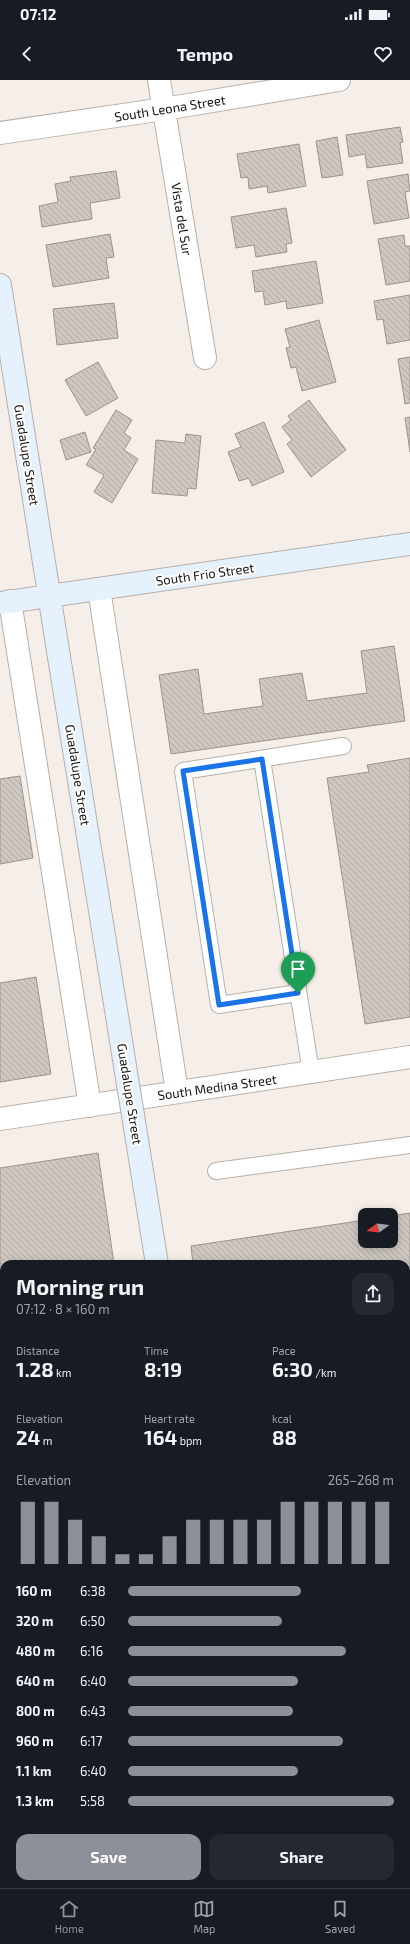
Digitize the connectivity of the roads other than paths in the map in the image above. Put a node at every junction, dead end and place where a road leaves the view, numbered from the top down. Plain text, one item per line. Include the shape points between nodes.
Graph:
1 (159, 80) edge
2 (339, 80) edge
3 (164, 109) junction
4 (0, 132) edge
5 (0, 285) edge
6 (206, 358) dead end
7 (410, 544) edge
8 (99, 589) junction
9 (50, 596) junction
10 (5, 602) edge
11 (343, 746) dead end
12 (262, 759) junction
13 (298, 993) junction
14 (410, 1057) edge
15 (311, 1072) junction
16 (177, 1092) junction
17 (90, 1106) junction
18 (0, 1119) edge
19 (410, 1145) edge
20 (216, 1171) dead end
21 (156, 1260) edge

1 - 3 street, Vista del Sur
2 - 3 street, South Leona Street
3 - 4 street, South Leona Street
3 - 6 street, Vista del Sur
5 - 9 main road, Guadalupe Street
7 - 8 main road, South Frio Street
8 - 9 main road, South Frio Street
8 - 16 street
9 - 10 main road, South Frio Street
9 - 21 main road, Guadalupe Street, bridge
10 - 17 street
11 - 12 lane
12 - 13 lane
12 - 13 lane via 183,771 219,1005
13 - 15 lane
14 - 15 street, South Medina Street
15 - 16 street, South Medina Street
16 - 17 street, South Medina Street
17 - 18 street, South Medina Street
19 - 20 lane

